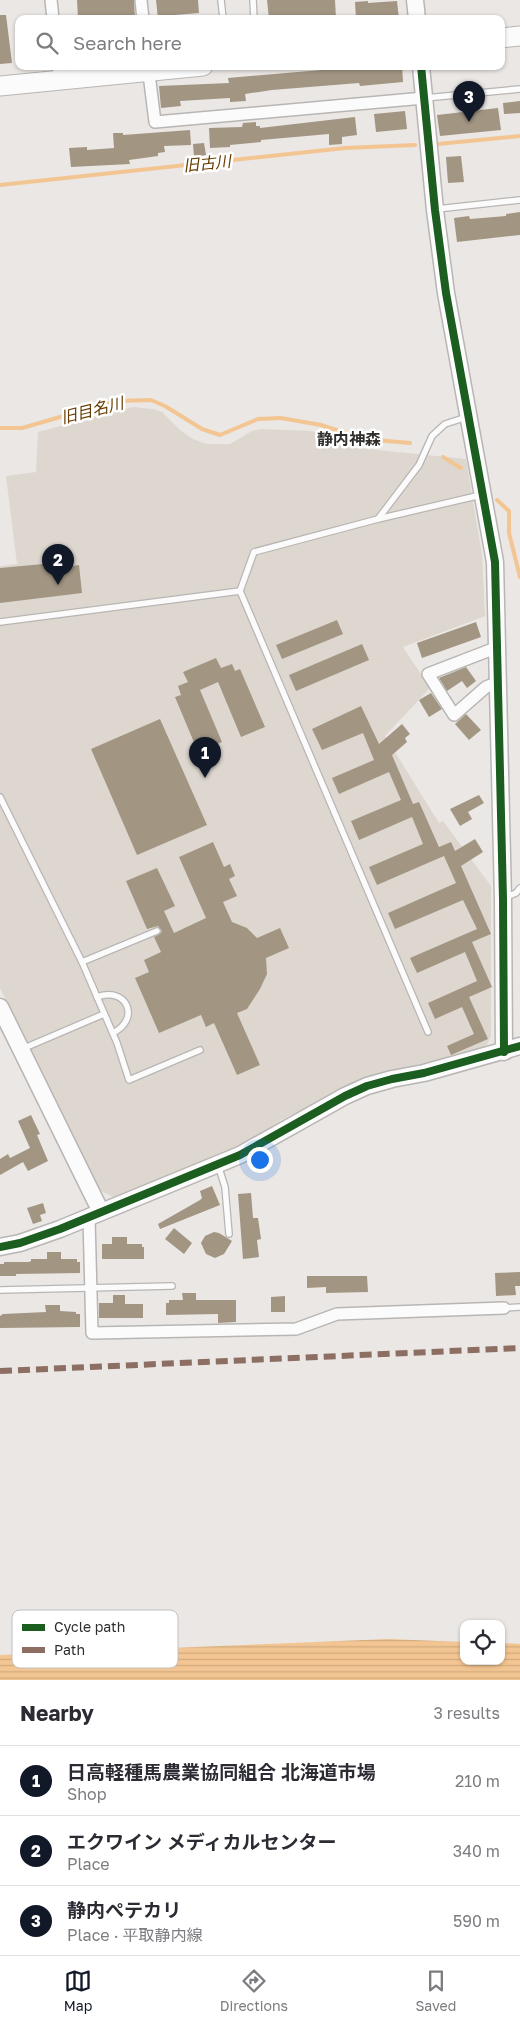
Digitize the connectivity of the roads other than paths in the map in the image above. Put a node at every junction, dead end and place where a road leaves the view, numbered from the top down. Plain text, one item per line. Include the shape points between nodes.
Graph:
1 (51, 0) edge
2 (141, 0) edge
3 (221, 0) edge
4 (253, 0) edge
5 (415, 0) edge
6 (53, 15) edge
7 (143, 15) edge
8 (223, 15) edge
9 (254, 15) edge
10 (416, 15) edge
11 (520, 36) edge
12 (505, 38) edge
13 (126, 70) edge
14 (149, 70) edge
15 (421, 70) edge
16 (59, 73) edge
17 (0, 86) edge
18 (520, 89) edge
19 (424, 98) junction
20 (520, 200) edge
21 (435, 210) junction
22 (468, 416) junction
23 (482, 495) junction
24 (378, 519) junction
25 (240, 591) junction
26 (0, 622) edge
27 (498, 647) junction
28 (499, 682) junction
29 (0, 797) edge
30 (520, 888) edge
31 (503, 899) junction
32 (157, 932) dead end
33 (82, 962) junction
34 (97, 997) junction
35 (0, 1007) edge
36 (104, 1014) junction
37 (428, 1032) dead end
38 (113, 1033) junction
39 (520, 1046) edge
40 (20, 1050) junction
41 (200, 1050) dead end
42 (504, 1052) junction
43 (218, 1164) junction
44 (95, 1215) junction
45 (229, 1234) dead end
46 (0, 1247) edge
47 (172, 1286) dead end
48 (90, 1287) junction
49 (0, 1290) edge
50 (520, 1307) edge
51 (504, 1308) joint

1 - 6 street
2 - 7 street
3 - 8 lane
4 - 9 lane
5 - 10 street
11 - 12 main road
13 - 16 main road
14 - 19 street via 155,122
15 - 19 street
16 - 17 main road
18 - 19 lane
19 - 21 street
20 - 21 lane
21 - 22 street
22 - 23 street
22 - 24 lane via 445,424 432,436 419,465
23 - 24 lane
23 - 27 street via 495,562
24 - 25 lane via 254,552
25 - 26 lane
25 - 37 lane
27 - 28 street
27 - 28 street via 428,674 454,715 486,686
28 - 31 street
29 - 33 lane
30 - 31 lane
31 - 42 street
32 - 33 lane
33 - 34 lane
34 - 36 lane
34 - 38 lane via 116,995 128,1010 122,1028
35 - 40 street
36 - 38 lane
36 - 40 lane
38 - 41 lane via 129,1080
39 - 42 street
40 - 44 street
42 - 43 street via 367,1086
43 - 44 street
43 - 45 lane via 225,1187
44 - 46 street via 20,1243
44 - 48 street
47 - 48 lane
48 - 49 lane
48 - 51 street via 92,1334 296,1330 337,1314
50 - 51 lane

